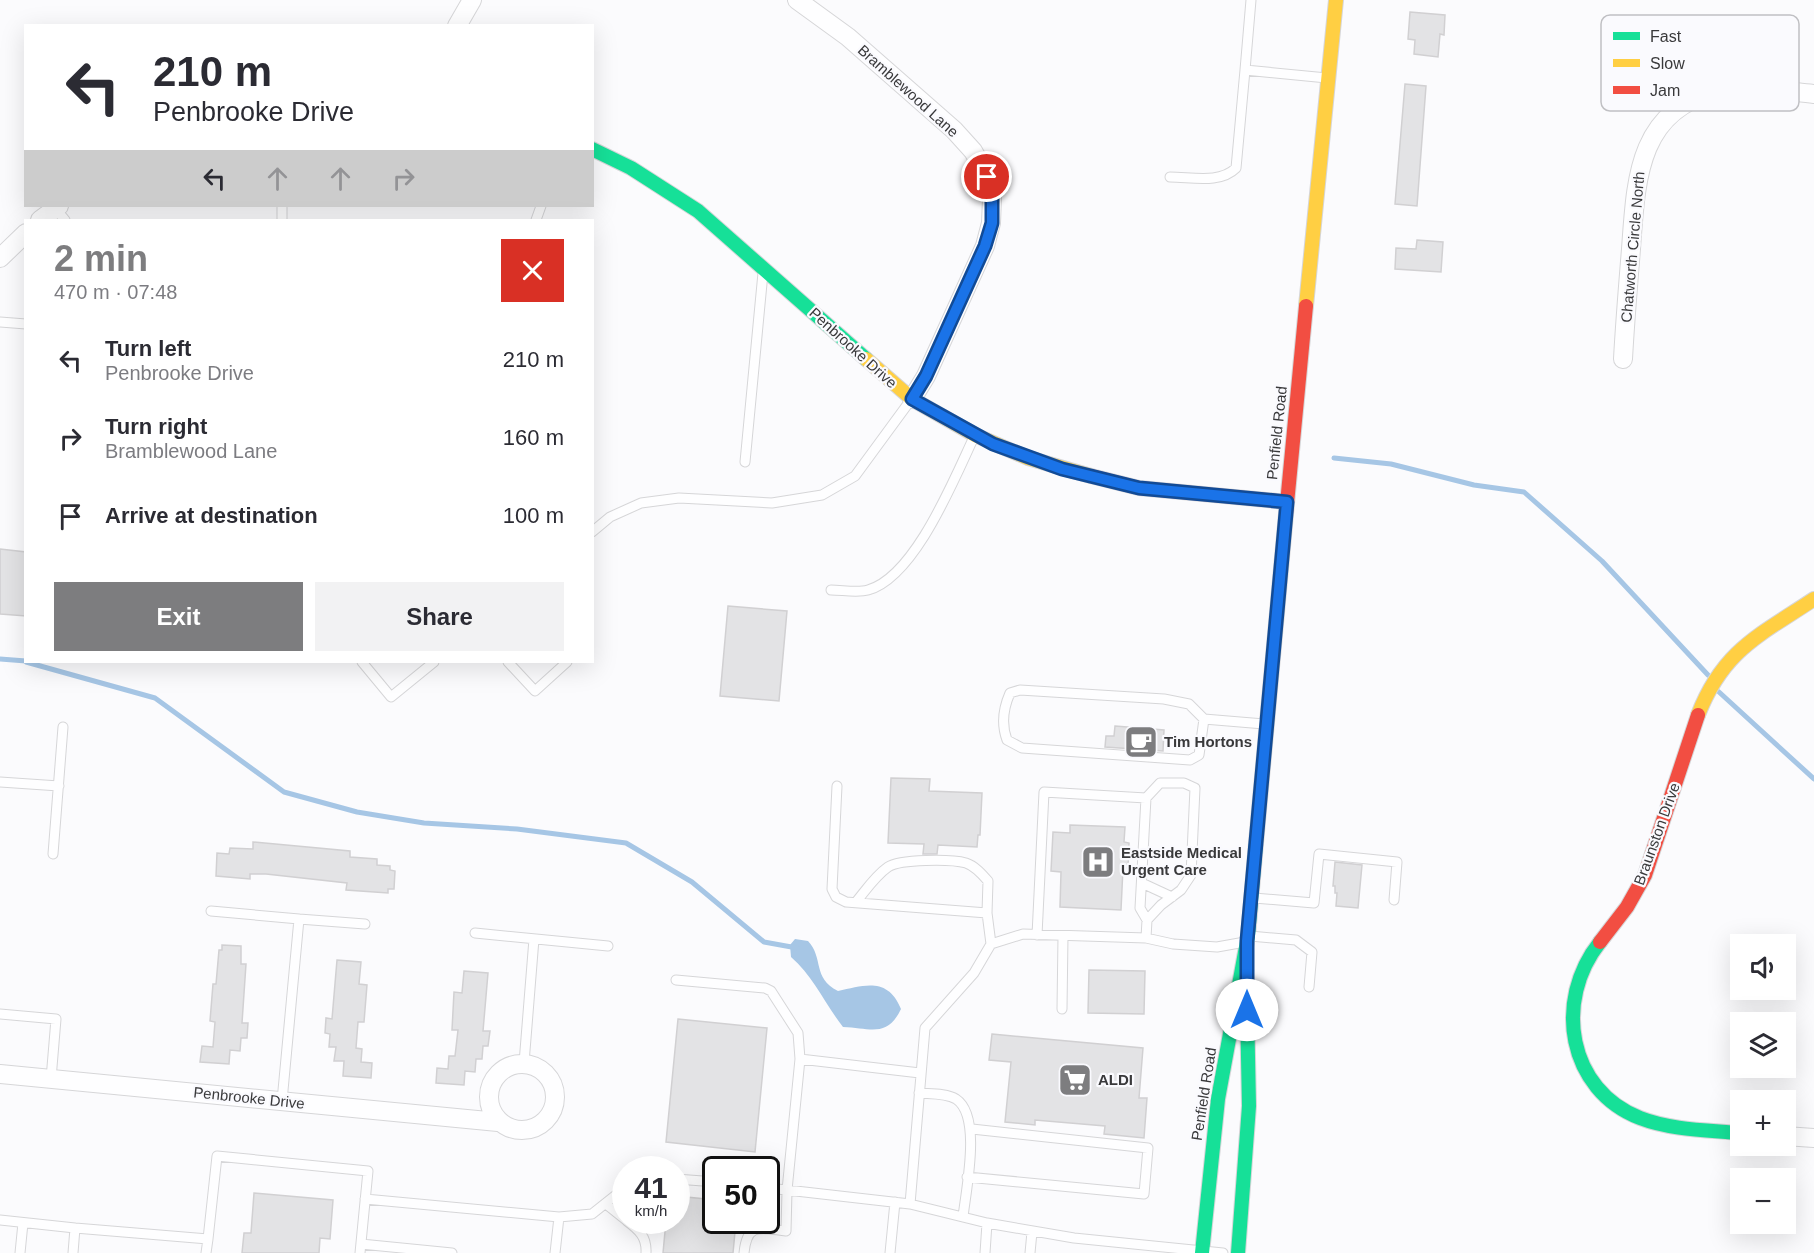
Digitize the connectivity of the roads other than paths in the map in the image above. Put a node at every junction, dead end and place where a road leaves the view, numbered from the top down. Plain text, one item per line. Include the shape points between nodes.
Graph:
1 (472, 0) edge
2 (798, 0) edge
3 (1251, 0) edge
4 (1336, 0) edge
5 (458, 24) edge
6 (1245, 70) junction
7 (1329, 78) junction
8 (1799, 93) edge
9 (1814, 94) edge
10 (1676, 111) edge
11 (594, 150) edge
12 (1170, 177) dead end
13 (60, 211) edge
14 (42, 219) edge
15 (24, 235) edge
16 (2, 252) edge
17 (763, 267) junction
18 (0, 322) edge
19 (24, 324) edge
20 (1623, 359) dead end
21 (912, 399) junction
22 (975, 435) junction
23 (745, 462) dead end
24 (1287, 502) junction
25 (594, 530) edge
26 (831, 590) dead end
27 (1814, 599) edge
28 (363, 663) edge
29 (433, 663) edge
30 (509, 663) edge
31 (566, 663) edge
32 (1204, 719) junction
33 (1266, 724) junction
34 (63, 727) dead end
35 (0, 782) edge
36 (58, 786) junction
37 (837, 786) dead end
38 (1146, 798) junction
39 (53, 854) dead end
40 (1144, 884) junction
41 (1172, 897) junction
42 (1252, 898) junction
43 (1394, 900) dead end
44 (856, 902) junction
45 (211, 911) dead end
46 (987, 913) junction
47 (298, 919) junction
48 (1147, 920) junction
49 (365, 924) dead end
50 (475, 933) dead end
51 (1037, 935) junction
52 (1063, 936) junction
53 (1146, 938) junction
54 (534, 939) junction
55 (1248, 939) junction
56 (991, 944) junction
57 (608, 946) dead end
58 (676, 980) dead end
59 (1309, 987) dead end
60 (1062, 1009) dead end
61 (0, 1014) edge
62 (800, 1059) junction
63 (524, 1063) junction
64 (921, 1072) junction
65 (0, 1074) edge
66 (51, 1079) junction
67 (919, 1093) junction
68 (282, 1101) junction
69 (498, 1122) junction
70 (972, 1129) junction
71 (1730, 1132) edge
72 (1796, 1137) edge
73 (1814, 1138) edge
74 (967, 1177) junction
75 (780, 1189) edge
76 (787, 1190) junction
77 (365, 1198) junction
78 (612, 1199) edge
79 (895, 1202) junction
80 (606, 1204) junction
81 (910, 1204) junction
82 (612, 1209) edge
83 (963, 1216) junction
84 (559, 1217) junction
85 (0, 1220) edge
86 (23, 1223) junction
87 (987, 1223) junction
88 (75, 1228) junction
89 (1032, 1232) junction
90 (642, 1234) edge
91 (207, 1239) junction
92 (361, 1249) edge
93 (1152, 1249) edge
94 (1202, 1252) edge
95 (20, 1253) edge
96 (73, 1253) edge
97 (206, 1253) edge
98 (452, 1253) edge
99 (555, 1253) edge
100 (646, 1253) edge
101 (744, 1253) edge
102 (890, 1253) edge
103 (985, 1253) edge
104 (1030, 1253) edge
105 (1223, 1253) edge
106 (1238, 1253) edge

1 - 5 street
2 - 21 street, Bramblewood Lane via 848,37 954,130 973,151 987,177 992,223 985,246
3 - 6 lane
4 - 7 main road, Penfield Road
6 - 7 lane
6 - 12 lane via 1236,168 1221,178
7 - 24 main road, Penfield Road
8 - 9 street, Chatworth Circle North
10 - 20 street, Chatworth Circle North via 1652,137 1642,160 1636,188
11 - 17 main road, Penbrooke Drive via 675,194
13 - 14 street
15 - 16 street
17 - 21 main road, Penbrooke Drive
17 - 23 lane
18 - 19 lane
21 - 22 main road, Penbrooke Drive
21 - 25 lane via 855,476 822,495 772,503 679,498 641,503 610,517
22 - 24 main road, Penbrooke Drive via 1062,469 1139,488
22 - 26 lane via 931,524 909,558 890,578 868,590
24 - 33 main road, Penfield Road
27 - 71 main road, Braunston Drive via 1739,651 1714,681 1646,872 1626,907 1590,952 1572,1006 1575,1045 1582,1065 1598,1090 1619,1110 1660,1125
28 - 29 lane via 391,697
30 - 31 lane via 535,691
32 - 32 lane via 1189,704 1164,699 1020,690 1010,693 1003,730 1007,740 1022,748 1190,760 1199,755
32 - 33 lane
33 - 42 main road, Penfield Road
34 - 36 lane
35 - 36 lane
36 - 39 lane
37 - 44 lane via 832,889 836,897
38 - 40 lane
38 - 41 lane via 1160,783 1184,783 1195,788 1191,875
38 - 51 lane via 1044,792
40 - 41 lane
40 - 48 lane via 1140,908
41 - 48 lane
42 - 43 lane via 1314,903 1319,854 1397,862
42 - 55 main road, Penfield Road
44 - 46 lane
44 - 46 lane via 888,867 900,861 966,863 988,881
45 - 47 lane
46 - 56 lane
47 - 49 lane
47 - 68 lane
48 - 53 lane
50 - 54 lane
51 - 52 lane
51 - 56 lane via 1015,936
52 - 53 lane
52 - 60 lane
53 - 55 lane via 1217,947
54 - 57 lane
54 - 63 lane
55 - 59 lane via 1296,940 1312,952
55 - 94 main road, Penfield Road via 1218,1099
55 - 106 main road, Penfield Road via 1249,1106
56 - 64 lane via 974,973 925,1028
58 - 62 lane via 771,991 798,1033
61 - 66 lane via 56,1019
62 - 64 lane
62 - 76 lane
63 - 69 street via 502,1069 489,1088 488,1099
63 - 69 street, Penbrooke Drive via 544,1071 551,1079 555,1089 552,1110 538,1126 527,1130
64 - 67 lane
65 - 66 street, Penbrooke Drive
66 - 68 street, Penbrooke Drive
67 - 70 lane via 956,1099 965,1109
67 - 81 lane
68 - 69 street, Penbrooke Drive
70 - 74 lane
70 - 74 lane via 1148,1148 1144,1194
72 - 73 street
74 - 83 lane
75 - 76 lane
76 - 79 lane
76 - 101 lane via 786,1231 751,1231
77 - 84 lane
77 - 91 lane via 368,1171 217,1156
77 - 92 lane
78 - 80 lane
79 - 81 lane
79 - 102 lane
80 - 82 lane
80 - 84 lane via 592,1214
81 - 83 lane
83 - 87 lane
84 - 99 lane
85 - 86 lane
86 - 88 lane
86 - 95 lane
87 - 89 lane
87 - 103 lane
88 - 91 lane
88 - 96 lane
89 - 93 lane
89 - 104 lane
90 - 100 lane
91 - 97 lane
92 - 98 lane
93 - 94 lane
94 - 105 lane

